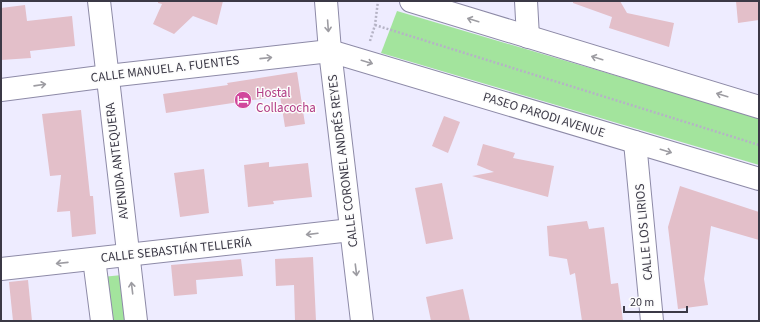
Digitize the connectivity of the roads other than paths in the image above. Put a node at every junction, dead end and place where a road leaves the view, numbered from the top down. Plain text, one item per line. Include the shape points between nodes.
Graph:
1 (99, 1) edge
2 (326, 1) edge
3 (411, 1) edge
4 (526, 1) edge
5 (528, 37) junction
6 (330, 51) junction
7 (108, 76) junction
8 (1, 90) edge
9 (759, 107) edge
10 (635, 142) junction
11 (759, 179) edge
12 (351, 230) junction
13 (128, 256) junction
14 (94, 259) junction
15 (1, 269) edge
16 (102, 321) edge
17 (136, 321) edge
18 (362, 321) edge
19 (652, 321) edge

1 - 7 street, AVENIDA ANTEQUERA
2 -> 6 street, CALLE CORONEL ANDRÉS REYES
5 -> 3 street
4 - 5 street
9 -> 5 street
7 -> 6 street, CALLE MANUEL A. FUENTES
6 -> 10 street, PASEO PARODI AVENUE
6 - 12 street, CALLE CORONEL ANDRÉS REYES
8 -> 7 street, CALLE MANUEL A. FUENTES
7 - 13 street, AVENIDA ANTEQUERA
10 -> 11 street, PASEO PARODI AVENUE
10 - 19 street, CALLE LOS LIRIOS
12 -> 13 street, CALLE SEBASTIÁN TELLERÍA
12 -> 18 street, CALLE CORONEL ANDRÉS REYES
13 - 14 street, CALLE SEBASTIÁN TELLERÍA
17 -> 13 street, AVENIDA ANTEQUERA
14 -> 15 street, CALLE SEBASTIÁN TELLERÍA
14 - 16 street

